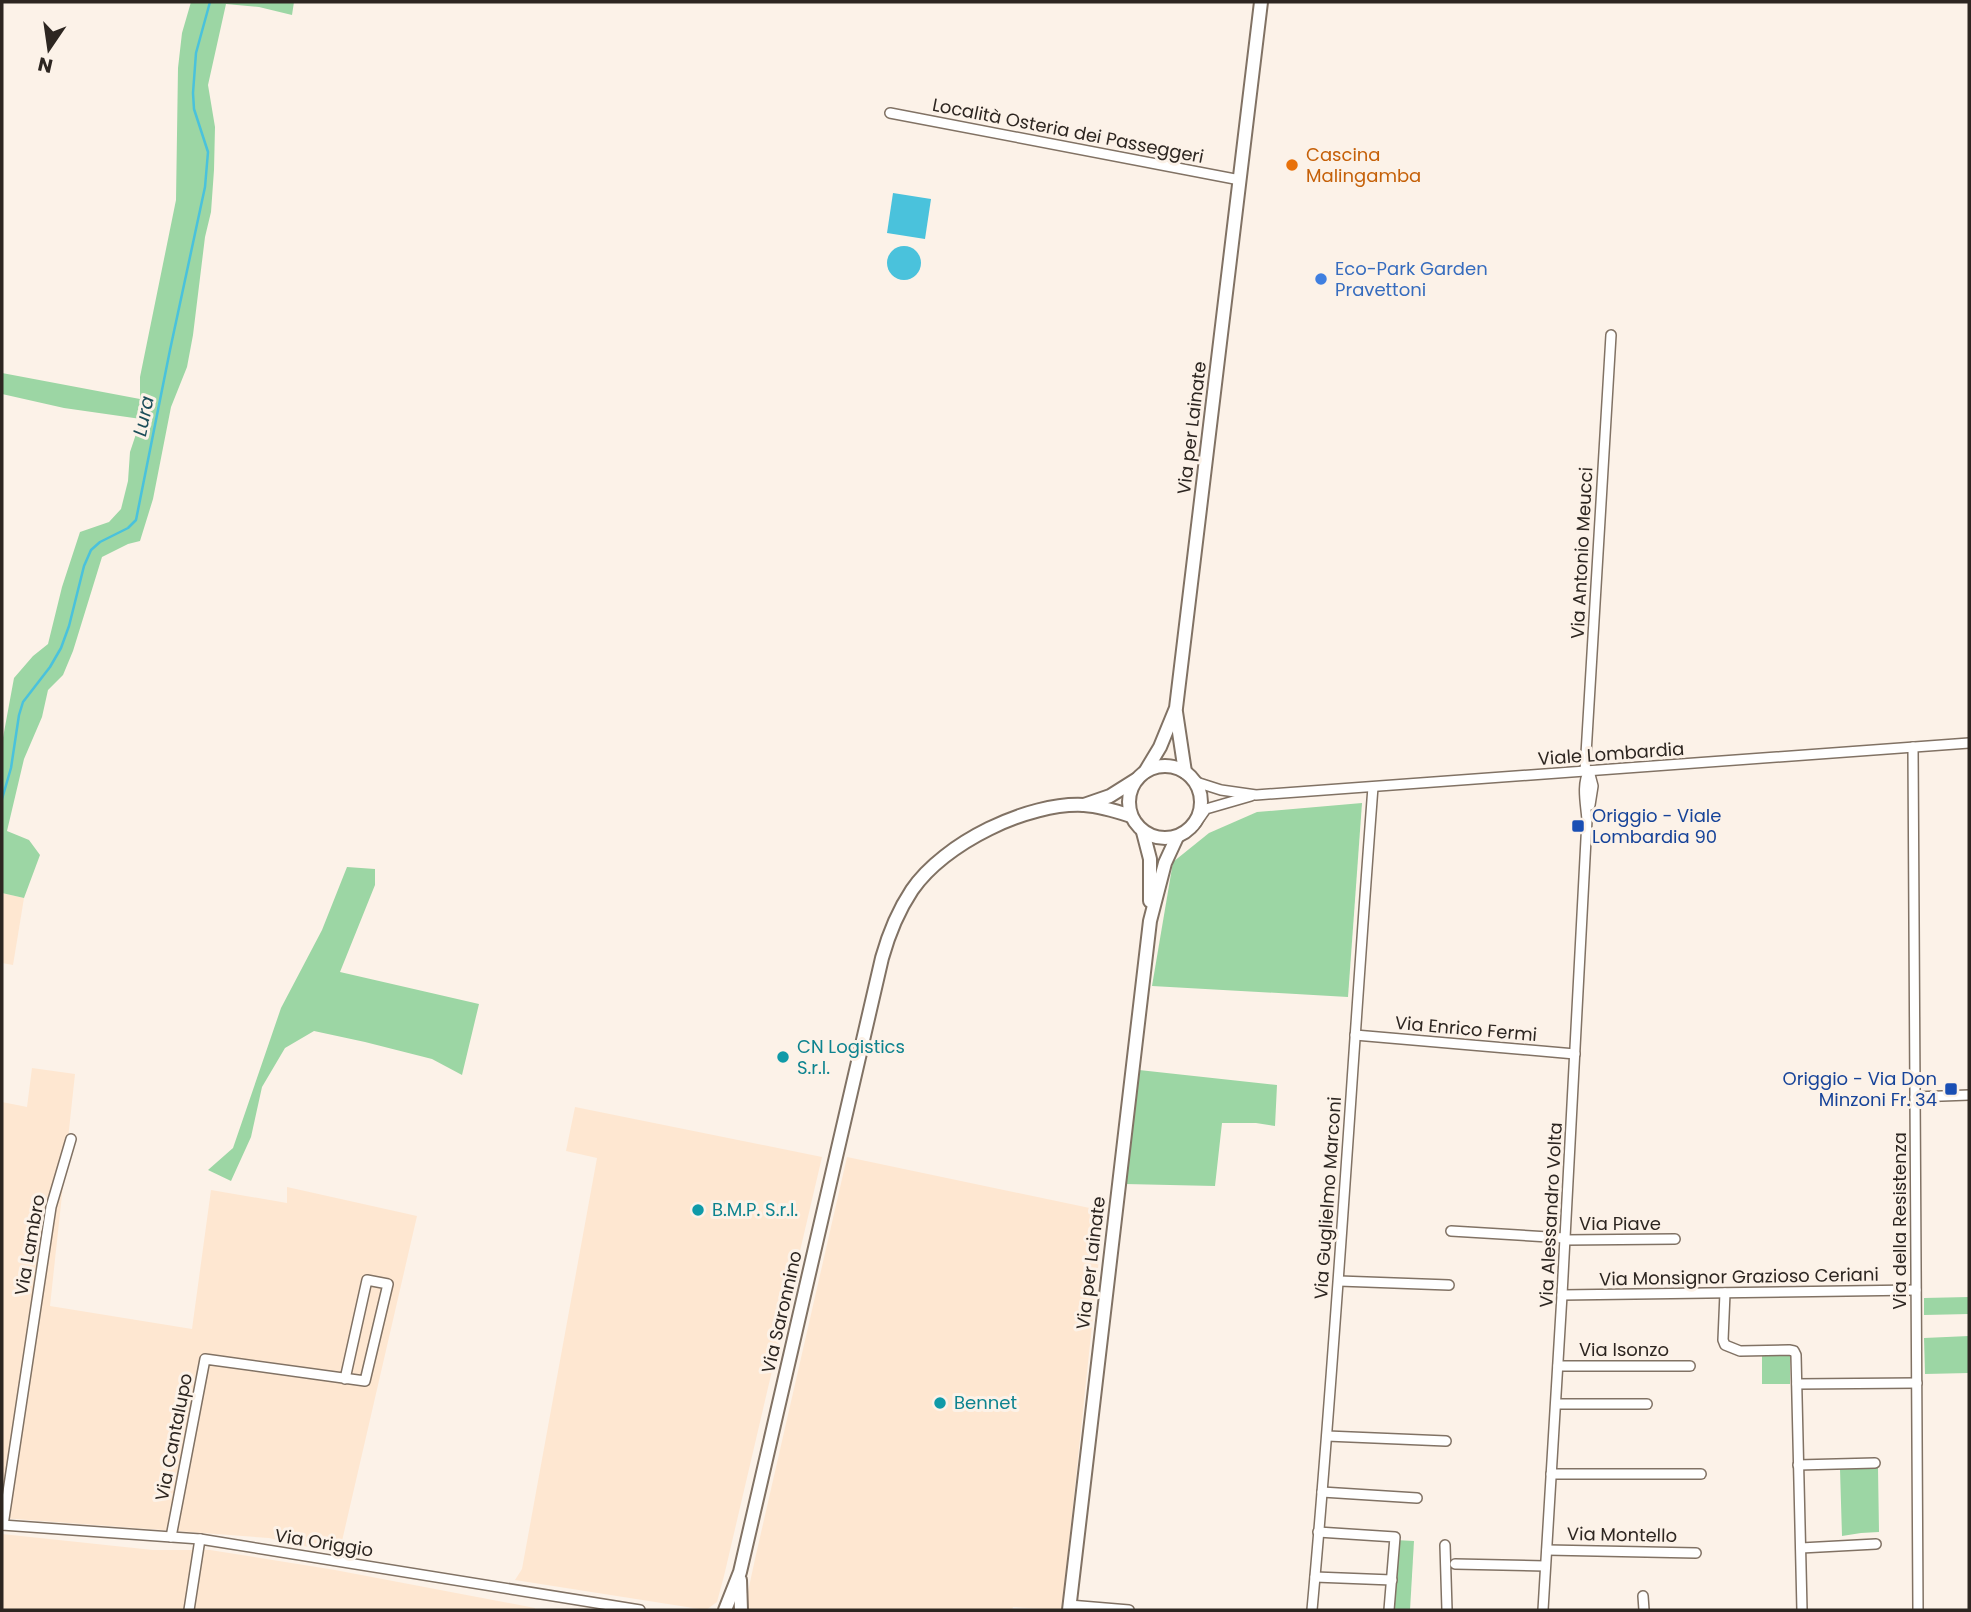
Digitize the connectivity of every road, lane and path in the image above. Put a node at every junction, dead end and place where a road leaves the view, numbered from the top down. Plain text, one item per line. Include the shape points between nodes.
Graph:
1 (1260, 5) edge
2 (890, 113) dead end
3 (1240, 180) junction
4 (1611, 335) dead end
5 (1175, 708) junction
6 (1969, 743) edge
7 (1913, 747) junction
8 (1587, 771) junction
9 (1185, 772) junction
10 (1141, 775) junction
11 (1196, 782) junction
12 (1373, 788) junction
13 (1256, 795) junction
14 (1084, 805) junction
15 (1131, 816) junction
16 (1194, 826) junction
17 (1143, 832) junction
18 (1177, 837) junction
19 (1150, 920) junction
20 (1355, 1035) junction
21 (1575, 1054) junction
22 (1969, 1095) edge
23 (1915, 1097) junction
24 (71, 1139) dead end
25 (1451, 1231) dead end
26 (1565, 1239) junction
27 (1675, 1239) dead end
28 (1339, 1280) junction
29 (1449, 1286) dead end
30 (1916, 1290) junction
31 (1725, 1293) junction
32 (1562, 1295) junction
33 (1558, 1366) junction
34 (1690, 1366) dead end
35 (345, 1378) junction
36 (1917, 1382) junction
37 (1797, 1384) junction
38 (1556, 1404) junction
39 (1647, 1404) dead end
40 (1327, 1436) junction
41 (1446, 1441) dead end
42 (1875, 1463) dead end
43 (1798, 1465) junction
44 (1551, 1474) junction
45 (1701, 1474) dead end
46 (1322, 1492) junction
47 (1417, 1498) dead end
48 (2, 1525) edge
49 (1318, 1532) junction
50 (171, 1537) junction
51 (200, 1539) junction
52 (1876, 1544) dead end
53 (1445, 1545) dead end
54 (1801, 1548) junction
55 (1547, 1550) junction
56 (1696, 1553) dead end
57 (1455, 1564) dead end
58 (1545, 1566) junction
59 (740, 1572) junction
60 (1315, 1577) junction
61 (1392, 1580) junction
62 (1643, 1596) dead end
63 (1069, 1608) edge
64 (190, 1610) edge
65 (640, 1610) edge
66 (725, 1610) edge
67 (741, 1610) edge
68 (1129, 1610) edge
69 (1312, 1610) edge
70 (1389, 1610) edge
71 (1447, 1610) edge
72 (1543, 1610) edge
73 (1644, 1610) edge
74 (1802, 1610) edge
75 (1918, 1610) edge

1 - 3 main road, Via per Lainate
2 - 3 street, Località Osteria dei Passeggeri
3 - 5 main road, Via per Lainate
4 - 8 street, Via Antonio Meucci
5 - 9 main road, Via per Lainate
5 - 10 main road, Via per Lainate via 1160,747
6 - 7 street, Viale Lombardia
7 - 8 street, Viale Lombardia
7 - 23 street, Via della Resistenza
8 - 12 street, Viale Lombardia
8 - 21 street, Via Alessandro Volta via 1593,786 1587,820
9 - 10 main road via 1165,766
9 - 11 main road
10 - 14 main road, Via Saronnino via 1110,796
10 - 15 main road via 1129,796
11 - 13 street, Viale Lombardia
11 - 16 main road via 1202,804
12 - 13 street, Viale Lombardia
12 - 20 street, Via Guglielmo Marconi
13 - 16 street, Viale Lombardia via 1206,809
14 - 15 main road, Via Saronnino
14 - 59 main road, Via Saronnino via 1031,813 963,843 914,887 890,930
15 - 17 main road
16 - 18 main road
17 - 18 main road via 1166,839
17 - 19 main road, Via per Lainate via 1150,859
18 - 19 main road, Via per Lainate
19 - 63 main road, Via per Lainate
20 - 21 street, Via Enrico Fermi
20 - 28 street, Via Guglielmo Marconi
21 - 26 street, Via Alessandro Volta
22 - 23 street
23 - 30 street, Via della Resistenza
24 - 48 street, Via Lambro via 51,1207
25 - 26 street, Via Piave
26 - 27 street, Via Piave
26 - 32 street, Via Alessandro Volta
28 - 29 street
28 - 40 street, Via Guglielmo Marconi
30 - 31 street, Via Monsignor Grazioso Ceriani
30 - 36 street, Via della Resistenza
31 - 32 street, Via Monsignor Grazioso Ceriani
31 - 37 street via 1725,1345 1740,1351 1794,1351
32 - 33 street, Via Alessandro Volta
33 - 34 street, Via Isonzo
33 - 38 street, Via Alessandro Volta
35 - 35 street via 365,1381 388,1284 367,1280
35 - 50 street, Via Cantalupo via 205,1359
36 - 37 street
36 - 75 street, Via della Resistenza
37 - 43 street
38 - 39 street
38 - 44 street, Via Alessandro Volta
40 - 41 street
40 - 46 street, Via Guglielmo Marconi
42 - 43 street
43 - 54 street
44 - 45 street
44 - 55 street, Via Alessandro Volta
46 - 47 street
46 - 49 street, Via Guglielmo Marconi
48 - 50 street, Via Origgio
49 - 60 street, Via Guglielmo Marconi
49 - 61 street via 1395,1537
50 - 51 street, Via Origgio
51 - 64 street
51 - 65 street, Via Origgio
52 - 54 street
53 - 71 street
54 - 74 street
55 - 56 street, Via Montello
55 - 58 street, Via Alessandro Volta
57 - 58 street
58 - 72 street, Via Alessandro Volta
59 - 66 main road, Via Saronnino
59 - 67 main road, Via Saronnino
60 - 61 street
60 - 69 street, Via Guglielmo Marconi
61 - 70 street
62 - 73 street
63 - 68 street

